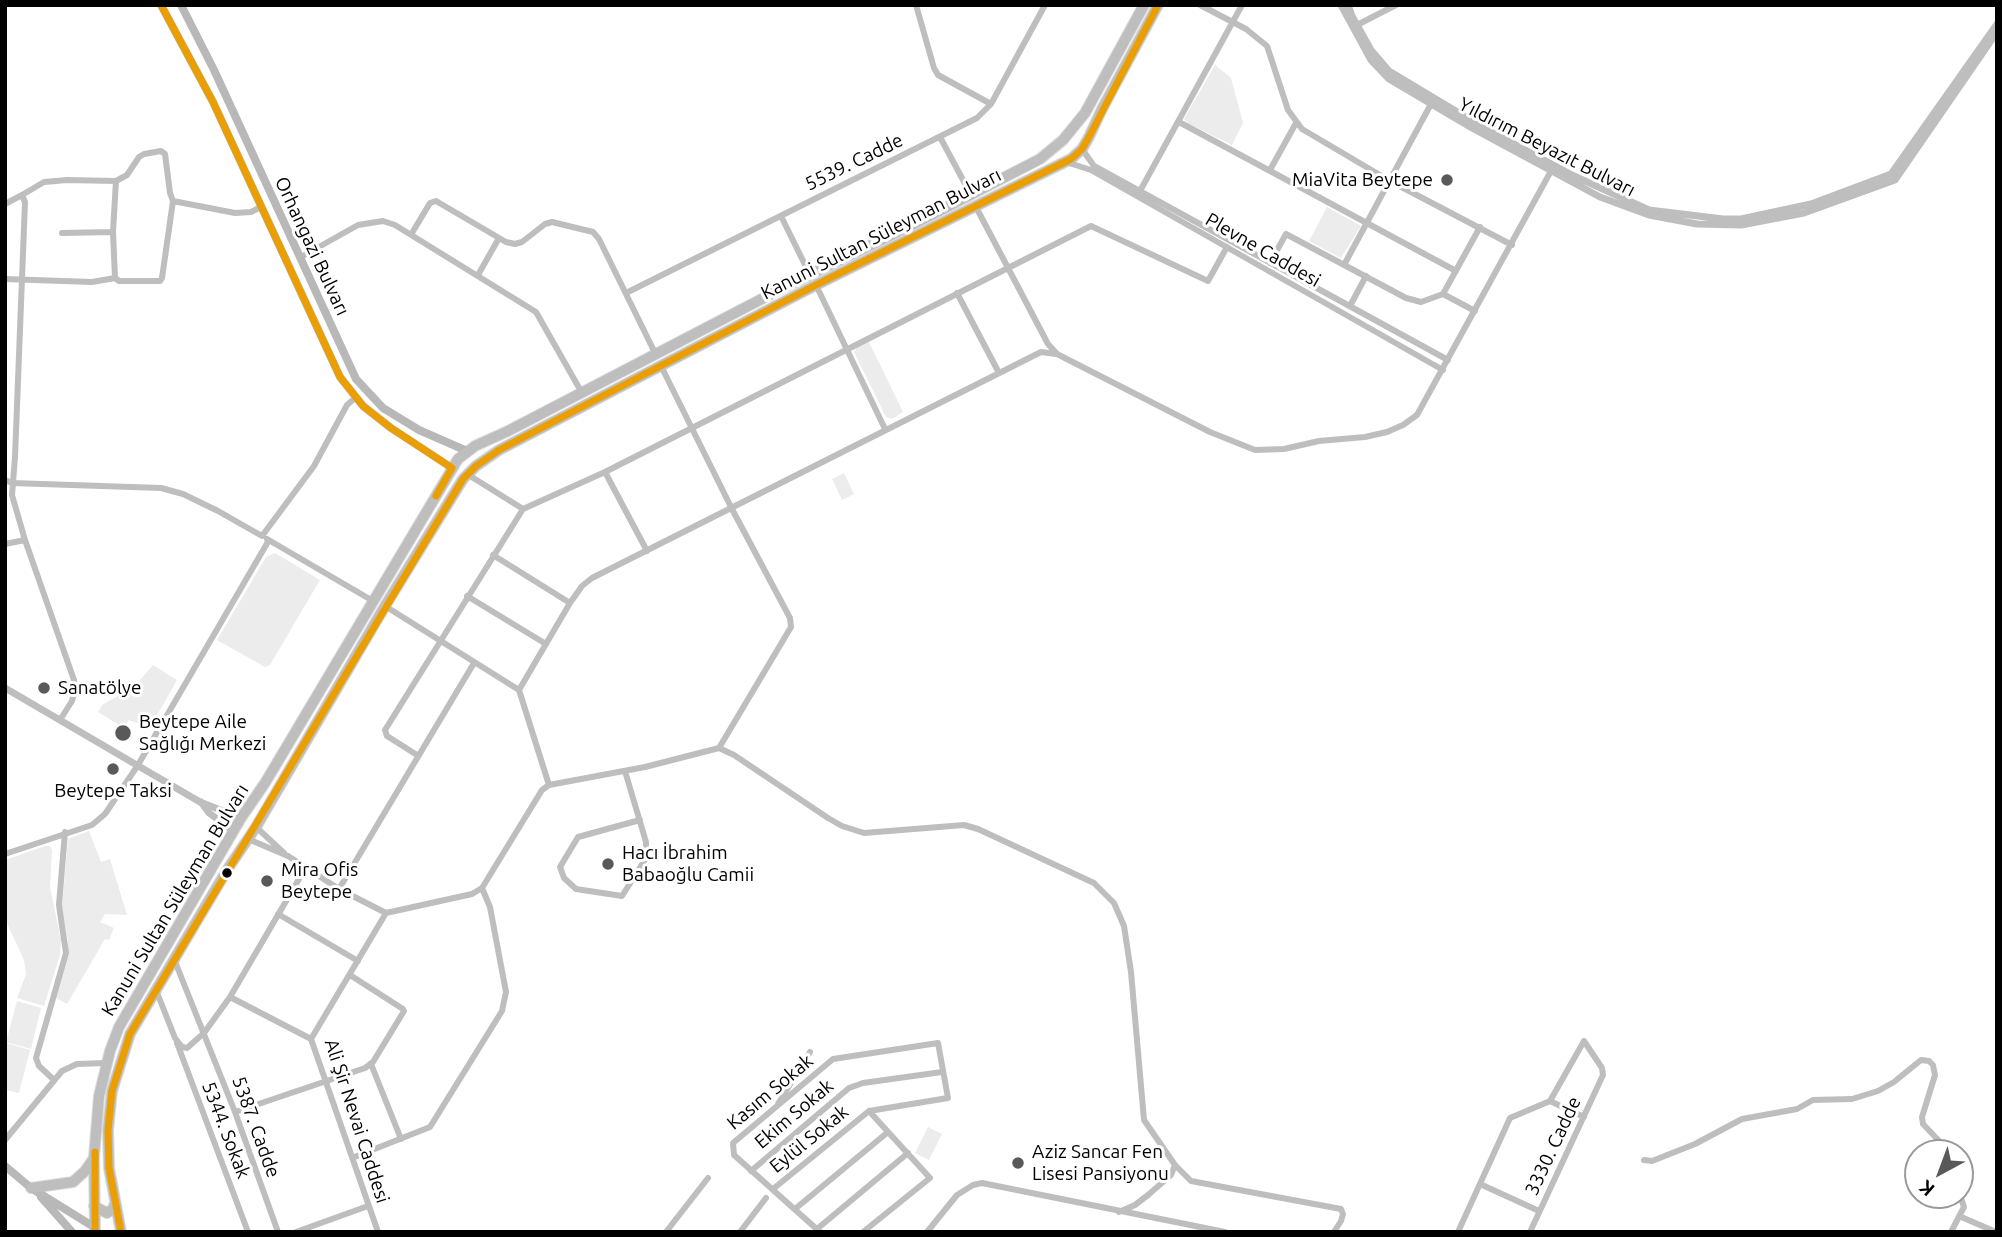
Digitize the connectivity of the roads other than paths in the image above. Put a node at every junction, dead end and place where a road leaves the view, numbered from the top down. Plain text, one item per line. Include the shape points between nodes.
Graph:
1 (172, 5) edge
2 (181, 5) edge
3 (916, 5) edge
4 (1045, 5) edge
5 (1144, 5) edge
6 (1158, 5) edge
7 (1200, 5) edge
8 (1242, 5) edge
9 (1341, 5) edge
10 (1349, 5) edge
11 (1396, 5) edge
12 (163, 9) edge
13 (188, 19) junction
14 (1233, 22) junction
15 (1997, 24) edge
16 (172, 25) junction
17 (1357, 26) junction
18 (1997, 32) edge
19 (991, 104) junction
20 (1431, 104) junction
21 (1179, 122) junction
22 (1296, 123) junction
23 (940, 137) junction
24 (1061, 142) junction
25 (1082, 149) junction
26 (1066, 162) junction
27 (1553, 169) junction
28 (1270, 170) junction
29 (116, 181) junction
30 (1390, 181) junction
31 (1140, 191) junction
32 (22, 194) junction
33 (971, 195) junction
34 (173, 201) junction
35 (5, 204) edge
36 (261, 207) junction
37 (976, 207) junction
38 (781, 215) junction
39 (1367, 222) junction
40 (1480, 227) junction
41 (1204, 230) junction
42 (113, 232) junction
43 (62, 233) dead end
44 (411, 233) junction
45 (499, 238) junction
46 (1512, 245) junction
47 (1227, 247) junction
48 (301, 257) junction
49 (1270, 263) junction
50 (1344, 265) junction
51 (1007, 267) junction
52 (1455, 271) junction
53 (478, 275) junction
54 (810, 275) junction
55 (1366, 276) junction
56 (115, 278) junction
57 (5, 279) edge
58 (22, 280) junction
59 (816, 285) junction
60 (626, 293) junction
61 (957, 293) junction
62 (1443, 294) junction
63 (1350, 306) junction
64 (1475, 311) junction
65 (847, 349) junction
66 (1057, 354) junction
67 (656, 355) junction
68 (1448, 360) junction
69 (661, 366) junction
70 (1443, 370) junction
71 (999, 373) junction
72 (582, 393) junction
73 (355, 398) junction
74 (693, 427) junction
75 (885, 429) junction
76 (467, 451) junction
77 (476, 466) junction
78 (452, 468) junction
79 (605, 472) junction
80 (467, 474) junction
81 (9, 481) edge
82 (523, 509) junction
83 (733, 509) junction
84 (265, 538) junction
85 (25, 540) junction
86 (5, 544) edge
87 (647, 551) junction
88 (493, 555) junction
89 (467, 596) junction
90 (373, 601) junction
91 (570, 603) junction
92 (384, 606) junction
93 (439, 642) junction
94 (546, 644) junction
95 (474, 663) junction
96 (5, 688) edge
97 (519, 690) junction
98 (60, 720) junction
99 (719, 748) junction
100 (417, 755) junction
101 (138, 765) junction
102 (625, 771) junction
103 (549, 785) junction
104 (200, 802) junction
105 (241, 818) junction
106 (639, 820) junction
107 (256, 827) junction
108 (234, 831) junction
109 (65, 832) junction
110 (248, 839) junction
111 (5, 854) edge
112 (288, 856) junction
113 (306, 867) junction
114 (482, 888) junction
115 (339, 889) junction
116 (278, 914) junction
117 (386, 914) junction
118 (174, 959) junction
119 (358, 961) junction
120 (349, 975) junction
121 (156, 989) junction
122 (230, 997) junction
123 (204, 1033) junction
124 (175, 1038) junction
125 (311, 1039) junction
126 (810, 1052) dead end
127 (106, 1063) junction
128 (371, 1064) junction
129 (942, 1072) junction
130 (53, 1079) junction
131 (326, 1081) junction
132 (948, 1098) joint
133 (1550, 1101) junction
134 (777, 1105) junction
135 (869, 1111) junction
136 (235, 1112) junction
137 (1584, 1117) junction
138 (888, 1132) junction
139 (401, 1139) junction
140 (1937, 1139) edge
141 (5, 1140) edge
142 (908, 1153) junction
143 (94, 1157) junction
144 (352, 1158) junction
145 (1644, 1160) dead end
146 (1174, 1165) junction
147 (5, 1166) edge
148 (751, 1171) junction
149 (708, 1178) dead end
150 (1480, 1184) junction
151 (31, 1188) junction
152 (772, 1189) junction
153 (766, 1198) dead end
154 (115, 1203) junction
155 (94, 1206) junction
156 (368, 1206) junction
157 (795, 1209) junction
158 (1963, 1209) edge
159 (1539, 1211) junction
160 (1119, 1212) junction
161 (1959, 1216) junction
162 (98, 1230) edge
163 (818, 1230) edge
164 (72, 1232) edge
165 (121, 1232) edge
166 (248, 1232) edge
167 (278, 1232) edge
168 (296, 1232) edge
169 (378, 1232) edge
170 (666, 1232) edge
171 (740, 1232) edge
172 (863, 1232) edge
173 (927, 1232) edge
174 (1225, 1232) edge
175 (1334, 1232) edge
176 (1458, 1232) edge
177 (1530, 1232) edge
178 (1951, 1232) edge
179 (1996, 1232) edge

1 - 12 main road
2 - 13 main road, Orhangazi Bulvarı
3 - 19 street via 938,75
4 - 19 street, 5539. Cadde
5 - 24 main road, Kanuni Sultan Süleyman Bulvarı via 1089,106
6 - 25 main road, Kanuni Sultan Süleyman Bulvarı
7 - 14 street
8 - 14 street
9 - 20 street, Yıldırım Beyazıt Bulvarı via 1371,60 1389,79
10 - 17 street, Yıldırım Beyazıt Bulvarı
11 - 17 street
12 - 16 main road, Orhangazi Bulvarı
13 - 16 main road
13 - 48 main road, Orhangazi Bulvarı
14 - 21 street
14 - 22 street via 1267,46
15 - 27 street, Yıldırım Beyazıt Bulvarı via 1891,174 1811,204 1741,219 1694,217 1649,210
16 - 36 main road, Orhangazi Bulvarı
17 - 27 street, Yıldırım Beyazıt Bulvarı via 1389,71
18 - 27 street, Yıldırım Beyazıt Bulvarı via 1895,180 1804,213 1741,225 1697,224 1649,215 1600,197
19 - 23 street, 5539. Cadde via 977,118
20 - 27 street, Yıldırım Beyazıt Bulvarı
20 - 30 street
21 - 28 street
21 - 31 street
22 - 28 street
22 - 30 street
23 - 33 street
23 - 38 street, 5539. Cadde
24 - 25 main road via 1074,137
24 - 26 main road via 1057,153
24 - 33 main road, Kanuni Sultan Süleyman Bulvarı via 1023,169
25 - 26 main road, Kanuni Sultan Süleyman Bulvarı
25 - 31 street, Plevne Caddesi via 1094,166
26 - 37 main road, Kanuni Sultan Süleyman Bulvarı
26 - 41 street, Plevne Caddesi via 1091,170
27 - 46 street
28 - 39 street
29 - 32 street via 44,182
29 - 34 street via 144,154 160,151 165,154
29 - 42 street
30 - 39 street
30 - 40 street
31 - 41 street, Plevne Caddesi
32 - 35 street
32 - 58 street
33 - 54 main road, Kanuni Sultan Süleyman Bulvarı
34 - 36 street via 235,213
34 - 56 street via 163,278
36 - 73 main road, Orhangazi Bulvarı via 340,377
37 - 51 street
37 - 59 main road, Kanuni Sultan Süleyman Bulvarı
38 - 54 street
38 - 60 street, 5539. Cadde
39 - 50 street
39 - 52 street
40 - 46 street
40 - 52 street
41 - 47 street, Plevne Caddesi
41 - 49 street, Plevne Caddesi
42 - 43 street
42 - 56 street
44 - 45 street via 430,202 436,201
44 - 48 street via 383,221 358,225
44 - 53 street
45 - 53 street
45 - 60 street via 522,243 552,222 585,228 599,239
46 - 64 street
47 - 51 street via 1208,281 1091,226
47 - 70 street, Plevne Caddesi
48 - 76 main road, Orhangazi Bulvarı via 349,366 364,389 383,408 419,430
49 - 50 street via 1286,234
49 - 63 street, Plevne Caddesi
50 - 55 street
51 - 61 street
51 - 66 street
52 - 62 street
53 - 72 street via 541,318
54 - 67 main road, Kanuni Sultan Süleyman Bulvarı
55 - 62 street via 1421,302
55 - 63 street
56 - 58 street via 92,282
57 - 58 street
58 - 81 street via 15,457
59 - 65 street
59 - 69 main road, Kanuni Sultan Süleyman Bulvarı
60 - 67 street
61 - 65 street
61 - 71 street
62 - 64 street
63 - 68 street, Plevne Caddesi
64 - 68 street
65 - 74 street
65 - 75 street
66 - 70 street via 1255,450 1365,437 1404,425 1417,415
66 - 71 street via 1041,352
67 - 72 main road, Kanuni Sultan Süleyman Bulvarı
68 - 70 street
69 - 74 street
69 - 77 main road, Kanuni Sultan Süleyman Bulvarı
71 - 75 street
72 - 76 main road, Kanuni Sultan Süleyman Bulvarı
73 - 78 main road, Orhangazi Bulvarı
73 - 84 street
74 - 79 street
74 - 83 street
75 - 83 street
76 - 77 main road
76 - 78 main road, Kanuni Sultan Süleyman Bulvarı
77 - 80 main road, Kanuni Sultan Süleyman Bulvarı
78 - 80 main road
78 - 90 main road, Kanuni Sultan Süleyman Bulvarı
79 - 82 street
79 - 87 street
80 - 82 street
80 - 92 main road, Kanuni Sultan Süleyman Bulvarı
81 - 84 street via 161,488 183,494
81 - 85 street
82 - 88 street
83 - 87 street
83 - 99 street via 791,627
84 - 90 street
84 - 101 street
85 - 86 street
85 - 98 street via 74,681 72,701
87 - 91 street via 593,578
88 - 89 street
88 - 91 street
89 - 93 street
89 - 94 street
90 - 105 main road, Kanuni Sultan Süleyman Bulvarı
91 - 94 street
92 - 93 street
92 - 107 main road, Kanuni Sultan Süleyman Bulvarı
93 - 95 street
93 - 100 street via 385,730
94 - 97 street
95 - 97 street
95 - 100 street
96 - 98 street
97 - 103 street
98 - 101 street
99 - 102 street
99 - 146 street via 842,826 864,833 964,825 978,828 1094,883 1114,903 1124,926 1144,1120
100 - 115 street
101 - 104 street
101 - 109 street via 99,821
102 - 103 street
102 - 106 street
103 - 114 street
104 - 105 street
104 - 108 street
105 - 107 main road
105 - 108 main road, Kanuni Sultan Süleyman Bulvarı
106 - 106 street via 646,858 622,896 576,889 564,878 560,867 578,837
107 - 110 main road, Kanuni Sultan Süleyman Bulvarı
107 - 112 street
108 - 110 main road
108 - 127 main road, Kanuni Sultan Süleyman Bulvarı via 124,1015
109 - 111 street
109 - 130 street via 60,905 66,953 36,1058
110 - 112 street
110 - 118 main road, Kanuni Sultan Süleyman Bulvarı
112 - 113 street
113 - 115 street
113 - 116 street
114 - 117 street
114 - 139 street via 490,907 506,1003 435,1122
115 - 117 street
116 - 119 street
116 - 122 street
117 - 119 street, Ali Şir Nevai Caddesi
118 - 121 main road, Kanuni Sultan Süleyman Bulvarı
118 - 123 street, 5387. Cadde
119 - 120 street, Ali Şir Nevai Caddesi
120 - 125 street, Ali Şir Nevai Caddesi
120 - 128 street via 404,1011
121 - 124 street, 5344. Sokak
121 - 154 main road, Kanuni Sultan Süleyman Bulvarı via 130,1034 112,1091 108,1150
122 - 123 street
122 - 125 street
123 - 124 street via 187,1048
123 - 136 street, 5387. Cadde
124 - 166 street, 5344. Sokak
125 - 131 street, Ali Şir Nevai Caddesi
126 - 134 street
127 - 130 street via 69,1066
127 - 143 main road, Kanuni Sultan Süleyman Bulvarı
128 - 131 street
128 - 139 street
129 - 132 street, Kasım Sokak
129 - 134 street, Kasım Sokak via 938,1043 833,1059
129 - 148 street, Ekim Sokak via 849,1088
130 - 141 street
131 - 136 street
131 - 144 street, Ali Şir Nevai Caddesi
132 - 135 street, Eylül Sokak
133 - 137 street
133 - 137 street, 3330. Cadde via 1584,1041 1603,1073
133 - 150 street via 1510,1118
134 - 148 street, Kasım Sokak via 733,1143 734,1155
135 - 138 street
135 - 152 street, Eylül Sokak
136 - 167 street, 5387. Cadde
137 - 159 street, 3330. Cadde
138 - 142 street
138 - 157 street
139 - 144 street
140 - 145 street via 1923,1124 1935,1075 1933,1065 1921,1060 1878,1091 1852,1099 1813,1100 1797,1109 1742,1119 1695,1144
142 - 163 street
142 - 172 street via 930,1178
143 - 151 main road via 73,1182
143 - 155 main road, Kanuni Sultan Süleyman Bulvarı
144 - 156 street, Ali Şir Nevai Caddesi
146 - 160 street via 1171,1175 1149,1195
146 - 175 street via 1191,1181 1340,1209 1343,1214
147 - 151 main road
148 - 152 street, Kasım Sokak
149 - 170 street
150 - 159 street
150 - 176 street
151 - 162 main road
151 - 164 main road
152 - 157 street, Kasım Sokak
153 - 171 street
154 - 155 main road via 107,1213
154 - 165 main road, Kanuni Sultan Süleyman Bulvarı
155 - 162 main road, Kanuni Sultan Süleyman Bulvarı
156 - 168 street
156 - 169 street, Ali Şir Nevai Caddesi
157 - 163 street, Kasım Sokak
158 - 161 street
159 - 177 street, 3330. Cadde
160 - 173 street via 982,1183 957,1195
160 - 174 street
161 - 178 street
161 - 179 street

